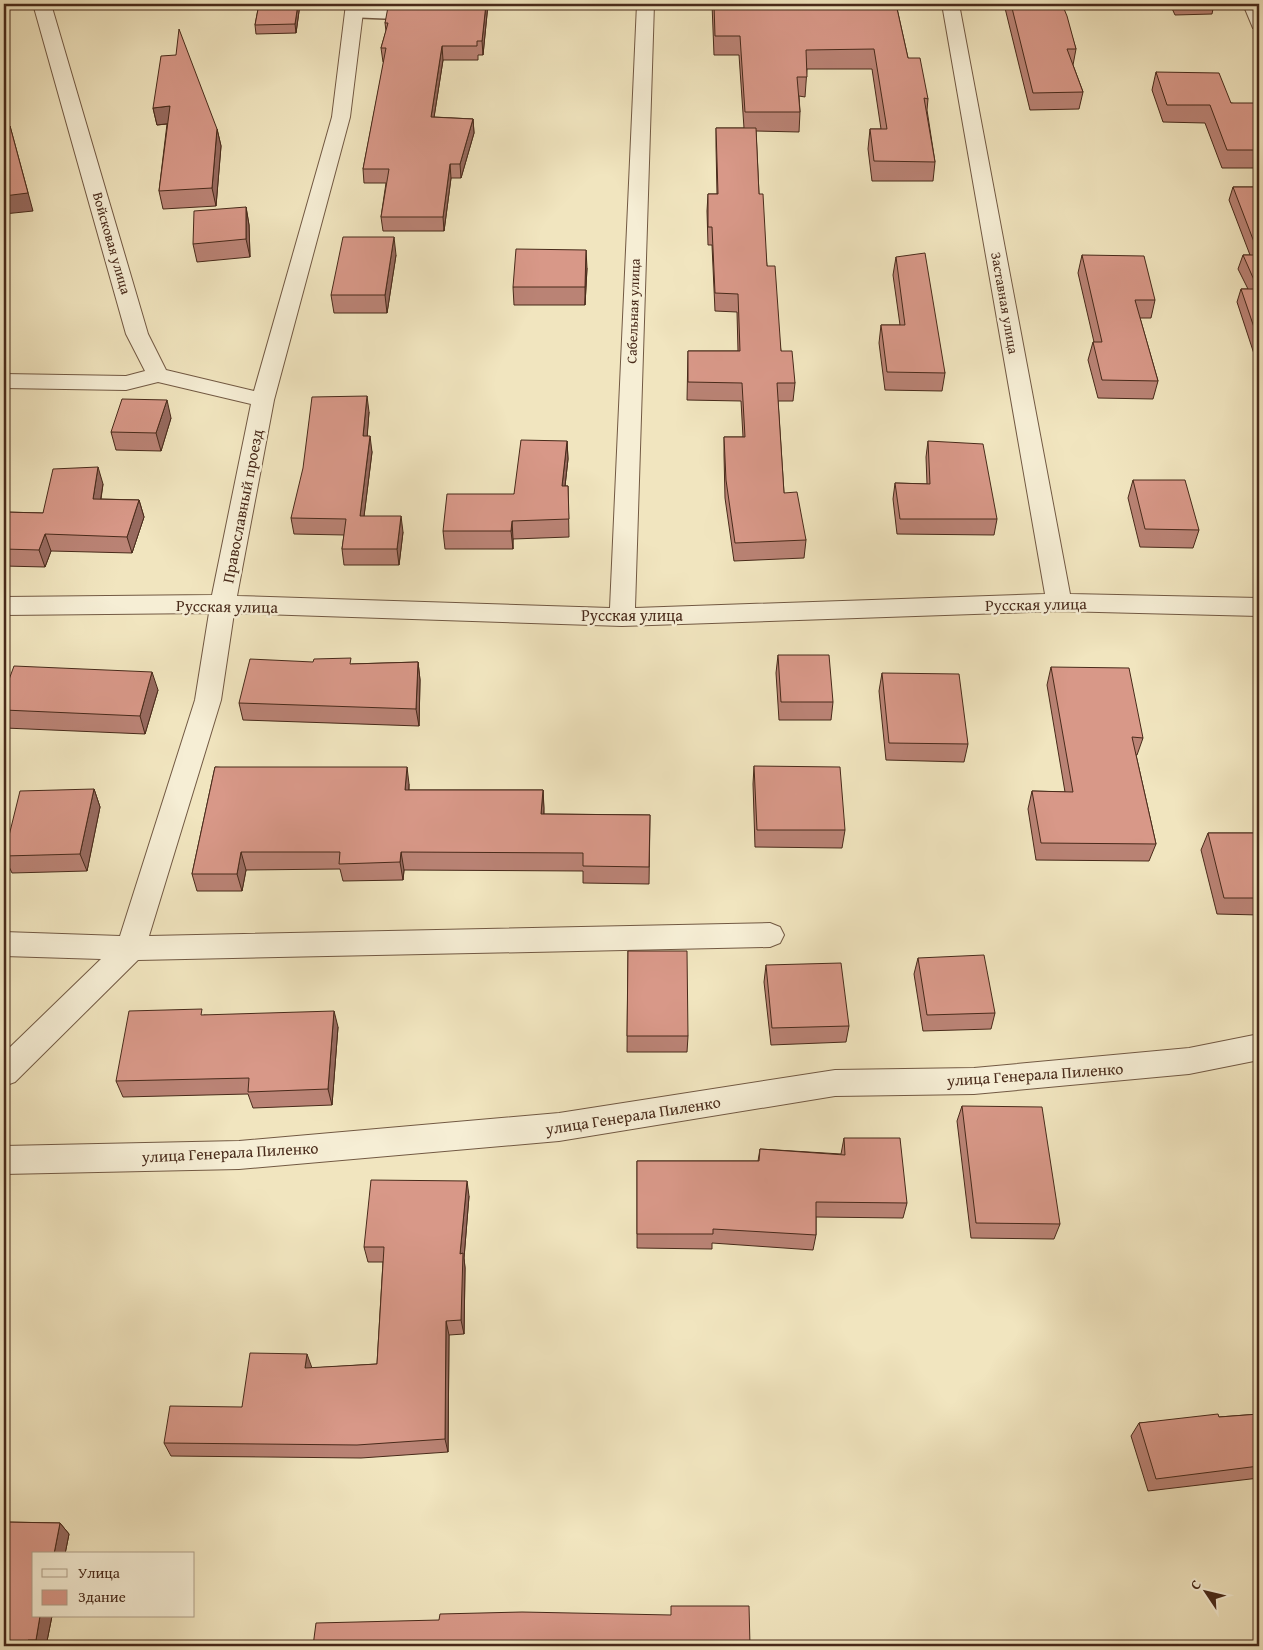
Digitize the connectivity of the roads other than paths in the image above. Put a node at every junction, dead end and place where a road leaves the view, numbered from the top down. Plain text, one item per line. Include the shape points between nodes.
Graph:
1 (42, 4) edge
2 (645, 4) edge
3 (951, 4) edge
4 (1251, 4) edge
5 (354, 9) edge
6 (441, 15) edge
7 (1259, 24) edge
8 (158, 375) junction
9 (4, 381) edge
10 (263, 400) junction
11 (1059, 602) junction
12 (223, 604) junction
13 (4, 606) edge
14 (1259, 608) edge
15 (622, 617) junction
16 (770, 935) dead end
17 (4, 944) edge
18 (131, 948) junction
19 (1259, 1047) edge
20 (4, 1073) edge
21 (4, 1160) edge

1 - 8 street, Войсковая улица via 137,334
2 - 15 street, Сабельная улица
3 - 11 street, Заставная улица
4 - 7 street
5 - 6 lane
5 - 10 street, Православный проезд via 341,117
8 - 9 street via 126,384
8 - 10 street
10 - 12 street, Православный проезд
11 - 14 street, Русская улица
11 - 15 street, Русская улица
12 - 13 street, Русская улица
12 - 15 street, Русская улица
12 - 18 street, Православный проезд via 208,700
16 - 18 street
17 - 18 street
18 - 20 street, Православный проезд
19 - 21 street, улица Генерала Пиленко via 1189,1061 974,1081 835,1083 559,1127 239,1155

